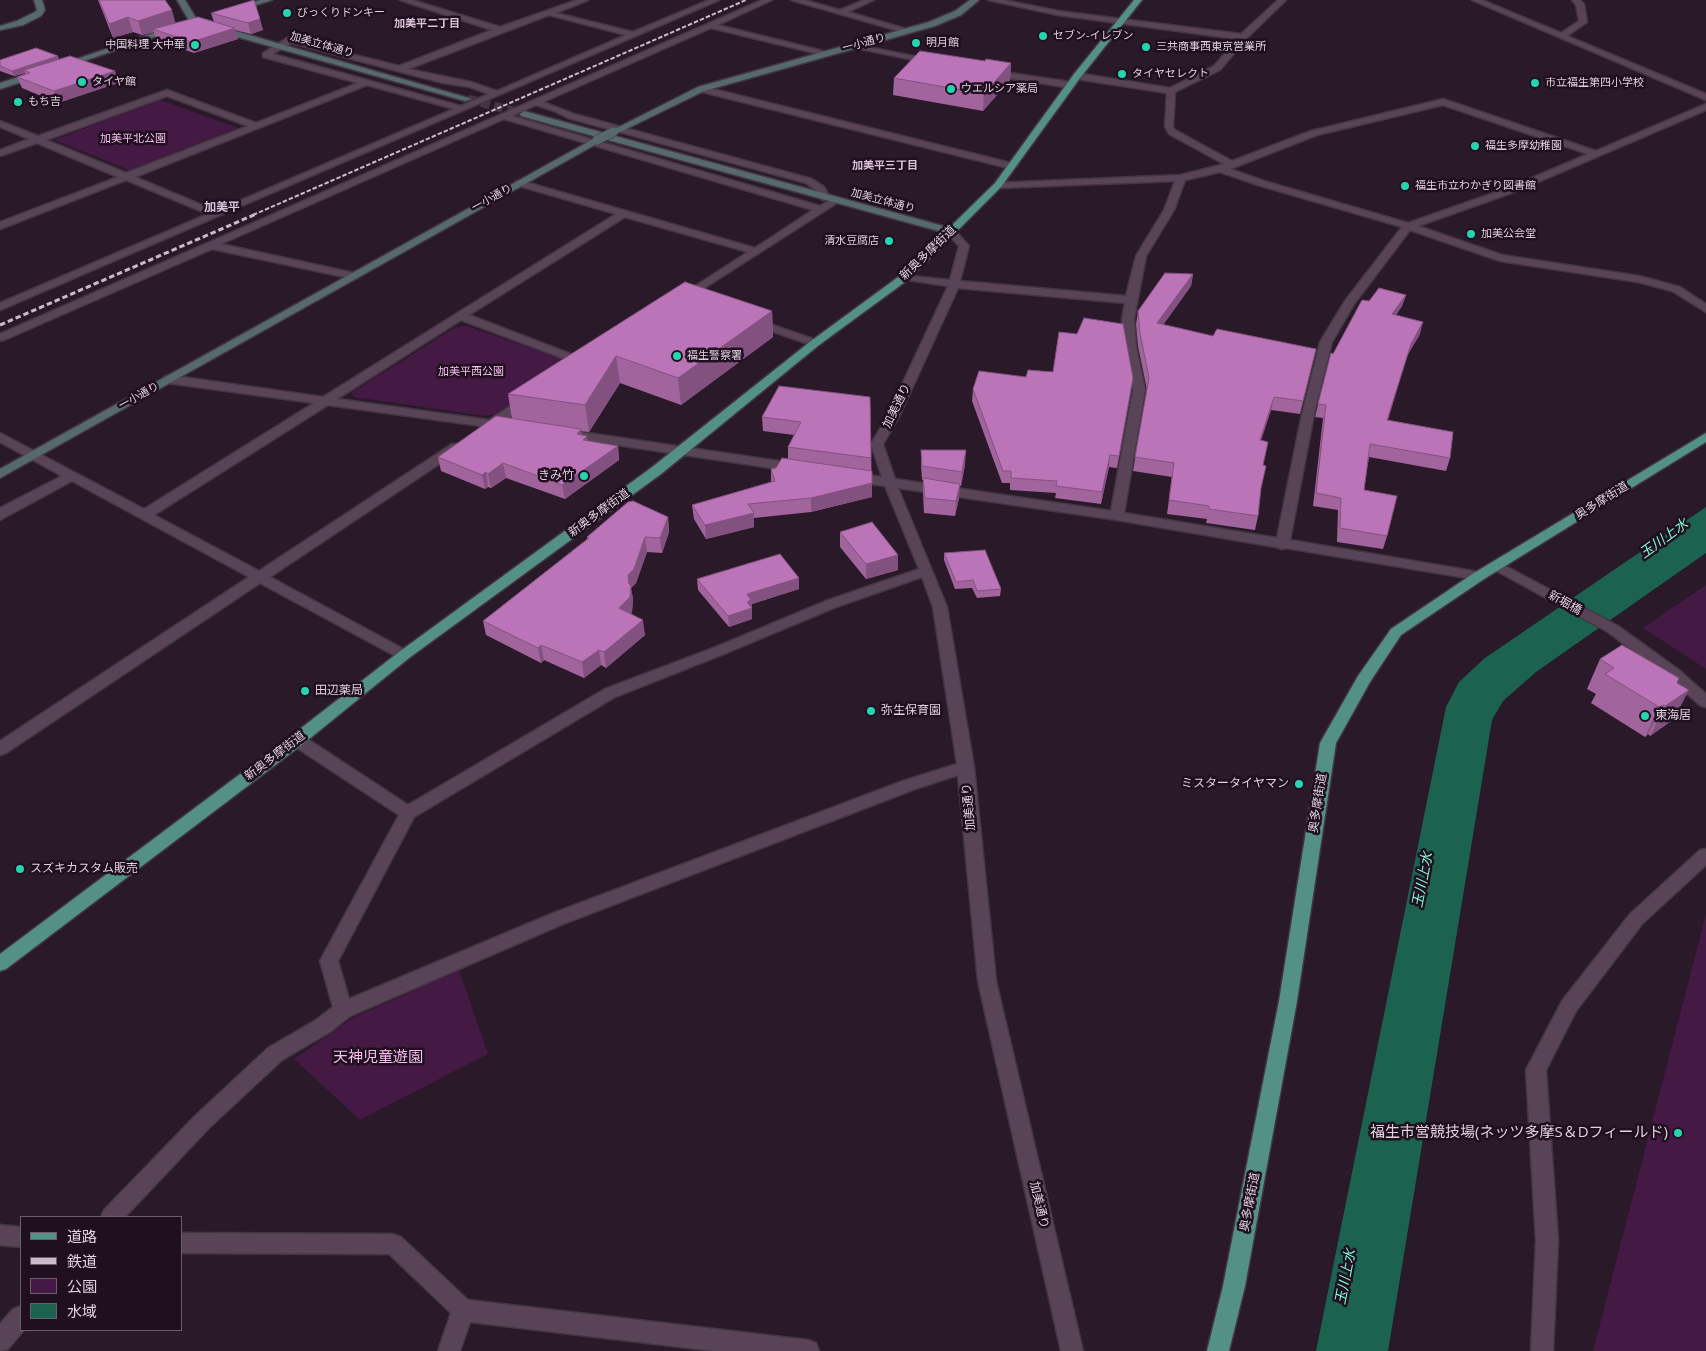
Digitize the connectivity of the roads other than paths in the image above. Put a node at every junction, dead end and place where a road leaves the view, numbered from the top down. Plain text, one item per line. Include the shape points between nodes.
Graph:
1 (38, 0) edge
2 (182, 0) edge
3 (268, 0) edge
4 (410, 0) edge
5 (584, 0) edge
6 (715, 0) edge
7 (768, 0) edge
8 (795, 0) edge
9 (870, 0) edge
10 (975, 0) edge
11 (992, 0) edge
12 (1138, 0) edge
13 (1282, 0) edge
14 (1476, 0) edge
15 (1576, 0) edge
16 (231, 11) edge
17 (842, 12) junction
18 (549, 13) junction
19 (212, 17) dead end
20 (1122, 20) junction
21 (194, 22) junction
22 (712, 26) junction
23 (0, 28) edge
24 (500, 30) junction
25 (909, 31) junction
26 (634, 35) junction
27 (1561, 36) junction
28 (1243, 37) junction
29 (279, 46) junction
30 (856, 46) junction
31 (824, 54) junction
32 (939, 64) edge
33 (55, 68) edge
34 (402, 68) junction
35 (46, 71) edge
36 (985, 72) edge
37 (1074, 81) junction
38 (368, 82) junction
39 (0, 86) edge
40 (701, 89) junction
41 (1172, 91) junction
42 (496, 93) junction
43 (1706, 97) edge
44 (468, 99) tunnel mouth
45 (533, 102) junction
46 (1706, 107) edge
47 (460, 108) junction
48 (524, 114) tunnel mouth
49 (502, 116) junction
50 (0, 124) edge
51 (256, 126) junction
52 (616, 130) junction
53 (37, 139) junction
54 (595, 141) junction
55 (0, 152) edge
56 (1597, 154) junction
57 (1232, 165) junction
58 (1012, 166) junction
59 (1221, 169) junction
60 (126, 177) junction
61 (1181, 178) junction
62 (519, 183) junction
63 (998, 185) junction
64 (829, 200) junction
65 (821, 209) junction
66 (624, 213) junction
67 (216, 214) junction
68 (0, 226) edge
69 (1408, 226) junction
70 (950, 232) junction
71 (209, 245) junction
72 (756, 251) junction
73 (354, 276) junction
74 (905, 277) junction
75 (954, 284) junction
76 (1132, 300) junction
77 (703, 304) edge
78 (0, 307) edge
79 (1706, 309) edge
80 (460, 316) junction
81 (740, 317) edge
82 (0, 338) edge
83 (815, 343) junction
84 (570, 373) edge
85 (168, 379) junction
86 (538, 393) edge
87 (325, 401) junction
88 (491, 424) junction
89 (520, 428) edge
90 (558, 433) edge
91 (0, 437) edge
92 (1706, 437) edge
93 (682, 450) junction
94 (34, 455) junction
95 (816, 471) edge
96 (0, 474) edge
97 (71, 476) junction
98 (844, 476) edge
99 (890, 483) junction
100 (144, 514) junction
101 (0, 516) edge
102 (1116, 516) junction
103 (1282, 545) junction
104 (1498, 566) junction
105 (927, 571) junction
106 (1479, 576) junction
107 (260, 577) junction
108 (404, 655) junction
109 (1706, 702) edge
110 (297, 740) junction
111 (0, 749) edge
112 (966, 767) junction
113 (408, 813) junction
114 (1706, 855) edge
115 (0, 964) edge
116 (343, 1010) junction
117 (112, 1216) edge
118 (0, 1235) edge
119 (20, 1237) edge
120 (182, 1243) edge
121 (463, 1310) junction
122 (20, 1318) edge
123 (0, 1341) edge
124 (450, 1351) edge
125 (808, 1351) edge
126 (1072, 1351) edge
127 (1218, 1351) edge
128 (1542, 1351) edge

1 - 23 street via 41,10 38,14
2 - 21 street
3 - 16 street
4 - 24 street
5 - 18 street
6 - 26 street
7 - 22 street
8 - 17 street
9 - 17 street
10 - 25 street, 一小通り via 958,13
11 - 20 street via 1058,13
12 - 20 main road, 新奥多摩街道
13 - 28 street
14 - 27 street
15 - 27 street via 1580,4 1583,22
17 - 25 street
18 - 24 street
18 - 26 street
19 - 21 street
20 - 28 street
20 - 37 main road, 新奥多摩街道
21 - 29 street, 加美立体通り
21 - 33 street
22 - 31 street
22 - 45 street
24 - 34 street
25 - 30 street, 一小通り
26 - 42 street
27 - 43 street
28 - 41 street via 1217,68
29 - 34 street via 290,40
29 - 38 street via 266,55
29 - 44 street, 加美立体通り
30 - 31 street, 一小通り
30 - 32 street
31 - 40 street, 一小通り
34 - 42 street
35 - 39 street
36 - 37 street
37 - 41 street
37 - 58 main road, 新奥多摩街道
38 - 47 street
38 - 51 street
40 - 52 street, 一小通り
40 - 58 street
41 - 57 street via 1169,127 1172,132
42 - 47 street
45 - 49 street
45 - 52 street
46 - 56 street
47 - 67 street
48 - 64 street, 加美立体通り
49 - 54 street
49 - 71 street
50 - 53 street
51 - 53 street via 166,93
51 - 60 street
52 - 54 street, 一小通り, bridge
52 - 64 street via 810,181
53 - 55 street
53 - 60 street
54 - 62 street, 一小通り
54 - 65 street
56 - 57 street via 1444,102 1314,133
56 - 69 street via 1514,189
57 - 59 street
58 - 63 main road, 新奥多摩街道
59 - 61 street
59 - 69 street
60 - 67 street
60 - 68 street
61 - 63 street
61 - 76 street via 1169,210 1141,256
62 - 66 street
62 - 73 street, 一小通り
63 - 70 main road, 新奥多摩街道
64 - 65 street
64 - 70 street, 加美立体通り
65 - 72 street
66 - 72 street
66 - 80 street
67 - 78 street
69 - 79 street via 1500,258 1648,281 1676,289
69 - 103 street via 1348,303 1326,342
70 - 74 main road, 新奥多摩街道
70 - 75 street, 加美通り via 964,246
71 - 73 street
71 - 82 street
72 - 77 street via 680,300
73 - 85 street, 一小通り
74 - 75 street
74 - 83 main road, 新奥多摩街道
75 - 76 street
75 - 99 street, 加美通り via 877,444
76 - 102 street via 1128,319 1138,390
80 - 84 street via 589,360
80 - 87 street
81 - 83 street
83 - 93 main road, 新奥多摩街道
85 - 87 street
85 - 94 street, 一小通り
86 - 88 street
87 - 88 street
87 - 100 street
88 - 89 street
88 - 107 street
90 - 93 street
91 - 94 street
92 - 104 main road, 奥多摩街道
93 - 95 street
93 - 108 main road, 新奥多摩街道
94 - 96 street, 一小通り
94 - 97 street
97 - 100 street
97 - 101 street
98 - 99 street
99 - 102 street
99 - 105 street, 加美通り
100 - 107 street
102 - 103 street
103 - 106 street
104 - 106 main road, 奥多摩街道
104 - 109 street, 新堀橋 via 1613,629
105 - 112 street, 加美通り via 940,608
105 - 113 street via 831,604 610,693
106 - 127 main road, 奥多摩街道 via 1396,632 1363,680 1328,743 1288,1001 1234,1286
107 - 108 street
107 - 111 street
108 - 110 main road, 新奥多摩街道
110 - 113 street
110 - 115 main road, 新奥多摩街道
112 - 116 street via 909,784 557,918
112 - 126 street, 加美通り via 987,981
113 - 116 street via 329,961
114 - 128 street via 1636,919 1570,1006 1536,1070 1547,1240
116 - 117 street via 323,1026 275,1054 202,1122
118 - 119 street
120 - 121 street via 392,1244
121 - 124 street
121 - 125 street
122 - 123 street

